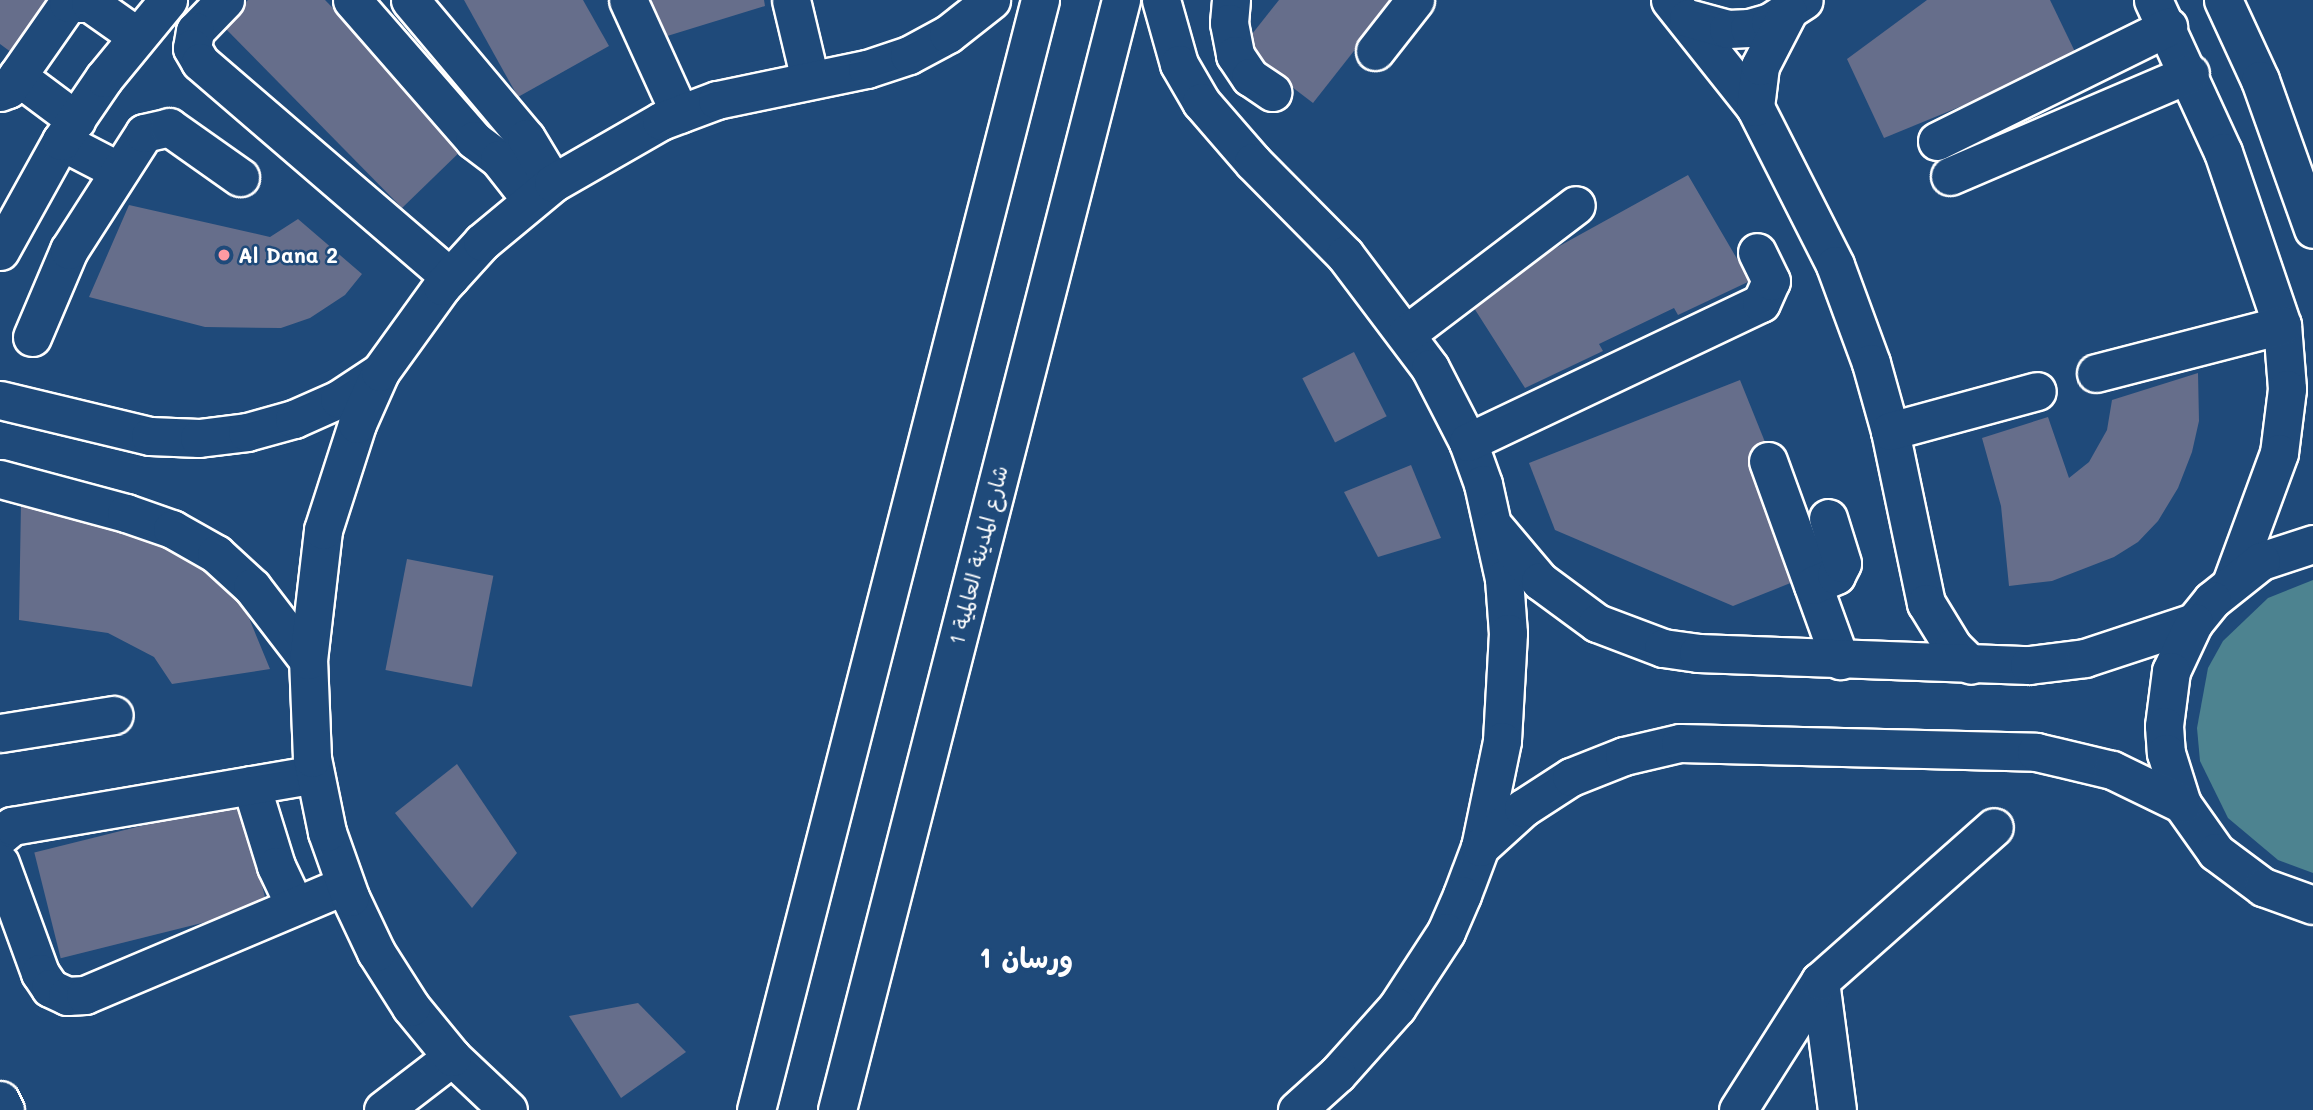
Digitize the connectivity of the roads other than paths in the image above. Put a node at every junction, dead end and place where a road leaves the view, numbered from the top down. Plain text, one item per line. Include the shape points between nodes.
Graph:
1 (168, 0) edge
2 (225, 0) edge
3 (352, 0) edge
4 (410, 0) edge
5 (628, 0) edge
6 (790, 0) edge
7 (991, 0) edge
8 (1040, 0) edge
9 (1122, 0) edge
10 (1161, 0) edge
11 (1231, 0) edge
12 (1415, 0) edge
13 (2223, 0) edge
14 (1796, 6) edge
15 (1679, 9) edge
16 (2160, 14) edge
17 (138, 36) junction
18 (1375, 51) dead end
19 (2190, 73) junction
20 (810, 80) junction
21 (8, 84) edge
22 (1272, 92) dead end
23 (1755, 107) junction
24 (680, 114) junction
25 (68, 131) junction
26 (1937, 141) dead end
27 (117, 170) junction
28 (1950, 176) dead end
29 (240, 177) dead end
30 (536, 196) junction
31 (1576, 205) dead end
32 (2313, 229) edge
33 (384, 233) dead end
34 (0, 251) edge
35 (1757, 252) dead end
36 (446, 282) junction
37 (2282, 325) junction
38 (1406, 334) junction
39 (33, 337) dead end
40 (380, 373) junction
41 (2096, 373) dead end
42 (2037, 391) dead end
43 (0, 400) edge
44 (1890, 431) junction
45 (1468, 442) junction
46 (1768, 461) dead end
47 (0, 479) edge
48 (1828, 518) dead end
49 (1494, 526) junction
50 (2313, 544) edge
51 (2232, 581) junction
52 (1813, 585) junction
53 (2194, 622) junction
54 (308, 660) junction
55 (1840, 660) junction
56 (1971, 665) junction
57 (114, 715) dead end
58 (0, 733) edge
59 (314, 766) junction
60 (202, 774) dead end
61 (251, 785) junction
62 (2182, 804) junction
63 (1994, 827) dead end
64 (0, 836) edge
65 (1480, 847) junction
66 (0, 863) edge
67 (347, 891) junction
68 (294, 904) junction
69 (2313, 905) edge
70 (250, 940) dead end
71 (1820, 981) junction
72 (452, 1057) junction
73 (0, 1100) edge
74 (395, 1107) edge
75 (5, 1110) edge
76 (508, 1110) edge
77 (756, 1110) edge
78 (837, 1110) edge
79 (1297, 1110) edge
80 (1738, 1110) edge
81 (1837, 1110) edge

1 - 17 street
2 - 36 street via 195,31 192,48 200,62
3 - 30 street via 474,140
4 - 30 street via 526,138
5 - 24 street
6 - 20 street
7 - 20 street via 948,34 909,55
8 - 77 street
9 - 78 street, شارع المدينة العالمية 1
10 - 38 street via 1179,64 1201,102 1345,255
11 - 22 street via 1229,23 1235,55 1250,77
12 - 18 street
13 - 32 street via 2260,80
14 - 15 street via 1749,28 1728,29
14 - 23 street via 1759,66
15 - 23 street
16 - 19 street
16 - 26 street
17 - 21 street via 90,4 68,3
17 - 25 street
19 - 28 street
19 - 37 street via 2223,152
20 - 24 street via 717,100
21 - 25 street
23 - 44 street via 1835,265 1871,362
24 - 30 street via 604,150
25 - 27 street
25 - 34 street
27 - 29 street via 144,133 160,126 177,131
27 - 39 street via 69,250
30 - 36 street
31 - 38 street
33 - 36 street
35 - 45 street via 1771,281 1761,303
36 - 40 street
37 - 41 street
37 - 51 street via 2287,390 2279,453
38 - 45 street
40 - 43 street via 339,400 294,419 247,432 199,438 150,436
40 - 54 street via 338,476 323,530
42 - 44 street
44 - 56 street via 1926,603 1945,636
45 - 49 street
46 - 52 street
47 - 54 street via 126,513 172,529 216,554 253,587
48 - 52 street via 1842,563 1836,575
49 - 55 street via 1567,604 1629,637 1698,653
49 - 65 street via 1504,579 1507,687 1502,741
50 - 51 street via 2261,561
51 - 53 street
52 - 55 street
53 - 56 street via 2085,658 2029,665
53 - 62 street via 2171,671 2165,698 2166,752
54 - 59 street
55 - 56 street
57 - 58 street
59 - 60 street
59 - 61 street
59 - 67 street via 327,832
61 - 64 street via 12,826
61 - 68 street via 272,856
62 - 65 street via 2112,770 2036,752 1679,743 1624,755 1571,778 1523,808
62 - 69 street via 2197,830 2238,872 2263,887
63 - 71 street
65 - 79 street via 1446,932 1423,970 1369,1042
66 - 68 street via 40,973 50,988 67,996 85,995
67 - 68 street
67 - 70 street
67 - 72 street via 376,952 411,1007
71 - 80 street
71 - 81 street
72 - 74 street
72 - 76 street
73 - 75 street

